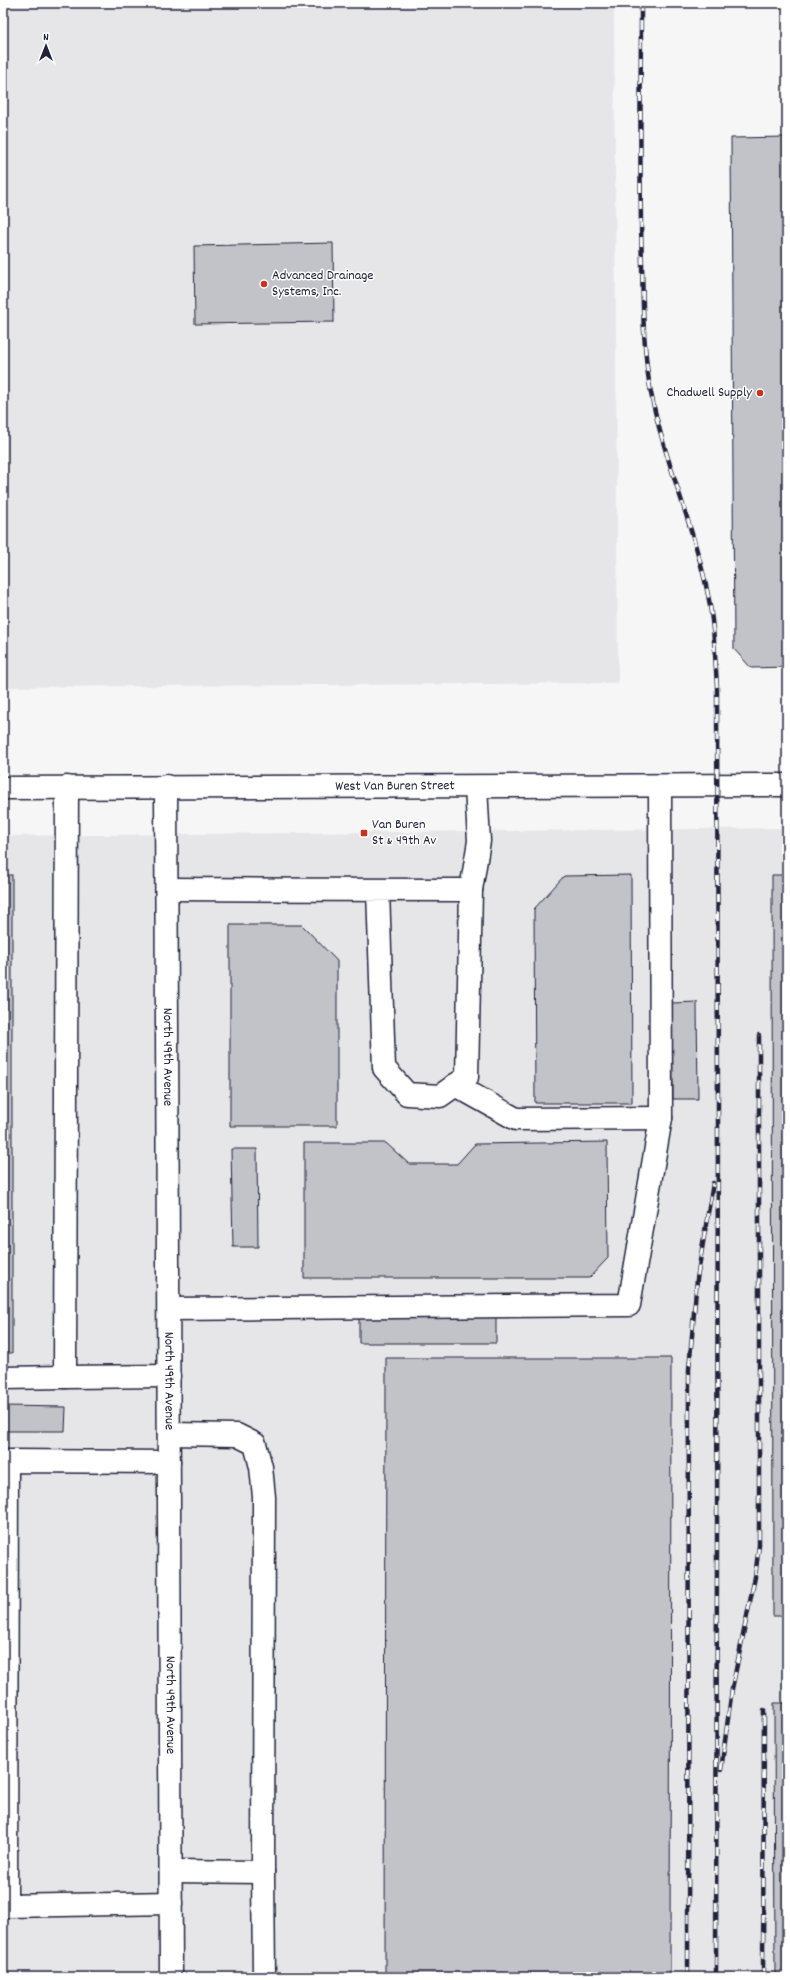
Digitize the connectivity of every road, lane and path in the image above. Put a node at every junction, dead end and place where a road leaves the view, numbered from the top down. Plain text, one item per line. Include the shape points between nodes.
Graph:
1 (787, 785) edge
2 (166, 786) junction
3 (660, 786) junction
4 (68, 787) junction
5 (476, 787) junction
6 (3, 788) edge
7 (167, 889) junction
8 (378, 890) junction
9 (471, 890) junction
10 (455, 1086) junction
11 (661, 1118) junction
12 (169, 1308) junction
13 (169, 1376) junction
14 (65, 1377) junction
15 (3, 1378) edge
16 (169, 1434) junction
17 (169, 1462) junction
18 (171, 1871) junction
19 (263, 1872) junction
20 (171, 1903) junction
21 (171, 1977) edge
22 (264, 1977) edge

1 - 3 street, West Van Buren Street
2 - 4 street, West Van Buren Street
2 - 5 street, West Van Buren Street
2 - 7 street, North 49th Avenue
3 - 5 street, West Van Buren Street
3 - 11 street
4 - 6 street, West Van Buren Street
4 - 14 street
5 - 9 street via 478,841
7 - 8 street
7 - 12 street, North 49th Avenue
8 - 9 street
8 - 10 street via 384,1068 407,1094 440,1096
9 - 10 street via 467,1077
10 - 11 street via 516,1119
11 - 12 street via 629,1305
12 - 13 street, North 49th Avenue
13 - 14 street
13 - 16 street, North 49th Avenue
14 - 15 street
16 - 17 street, North 49th Avenue
16 - 19 street via 237,1435 255,1444 261,1467 264,1497
17 - 18 street, North 49th Avenue
17 - 20 street via 7,1461 6,1906
18 - 19 street
18 - 20 street, North 49th Avenue
19 - 22 street
20 - 21 street, North 49th Avenue

